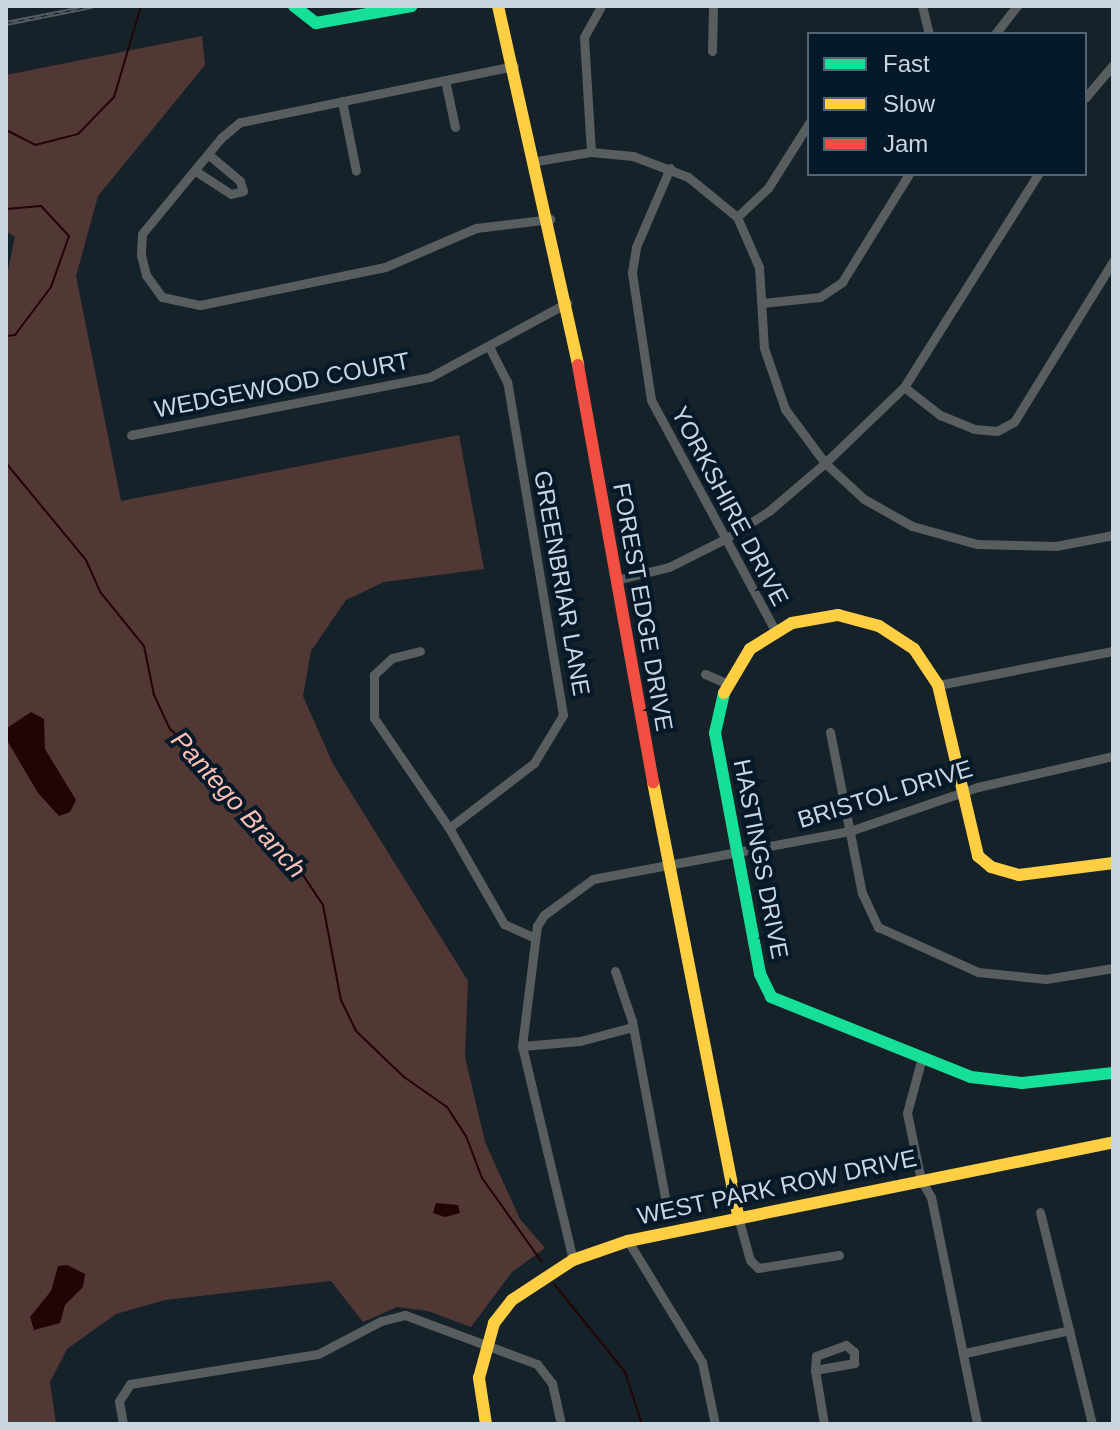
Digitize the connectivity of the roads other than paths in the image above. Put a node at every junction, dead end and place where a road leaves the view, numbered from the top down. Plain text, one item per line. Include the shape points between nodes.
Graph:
1 (294, 6) edge
2 (412, 6) edge
3 (498, 6) edge
4 (601, 6) edge
5 (713, 6) edge
6 (922, 6) edge
7 (1017, 6) edge
8 (928, 32) edge
9 (997, 32) edge
10 (712, 51) dead end
11 (1113, 65) edge
12 (514, 66) junction
13 (445, 80) junction
14 (1087, 96) edge
15 (342, 101) junction
16 (807, 126) edge
17 (455, 127) dead end
18 (591, 152) junction
19 (209, 155) junction
20 (537, 161) junction
21 (670, 168) junction
22 (356, 171) dead end
23 (197, 172) junction
24 (908, 176) edge
25 (1037, 176) edge
26 (737, 217) junction
27 (550, 219) junction
28 (1113, 261) edge
29 (567, 303) junction
30 (762, 303) junction
31 (489, 347) junction
32 (904, 387) junction
33 (131, 435) dead end
34 (825, 463) junction
35 (1113, 535) edge
36 (725, 539) junction
37 (616, 580) junction
38 (775, 630) junction
39 (420, 651) dead end
40 (1113, 651) edge
41 (705, 674) dead end
42 (726, 683) junction
43 (938, 685) junction
44 (830, 732) dead end
45 (1113, 756) edge
46 (962, 794) junction
47 (449, 828) junction
48 (850, 831) junction
49 (737, 854) junction
50 (1113, 863) edge
51 (668, 867) junction
52 (535, 938) junction
53 (1113, 968) edge
54 (615, 971) dead end
55 (633, 1027) junction
56 (522, 1046) junction
57 (921, 1061) junction
58 (1113, 1073) edge
59 (1113, 1142) edge
60 (921, 1180) junction
61 (665, 1198) dead end
62 (1040, 1212) dead end
63 (738, 1217) junction
64 (628, 1241) junction
65 (839, 1255) dead end
66 (573, 1260) junction
67 (1070, 1330) junction
68 (486, 1342) junction
69 (965, 1353) junction
70 (815, 1370) dead end
71 (123, 1424) edge
72 (486, 1424) edge
73 (561, 1424) edge
74 (715, 1424) edge
75 (824, 1424) edge
76 (977, 1424) edge
77 (1092, 1424) edge

1 - 2 street via 316,23
3 - 12 street, FOREST EDGE DRIVE
4 - 18 street via 584,37
5 - 10 street
6 - 8 street
7 - 9 street
11 - 14 street
12 - 13 street
12 - 20 street, FOREST EDGE DRIVE
13 - 15 street
13 - 17 street
15 - 19 street via 240,122
15 - 22 street
16 - 26 street via 768,188
18 - 20 street
18 - 21 street via 633,156
19 - 23 street
19 - 23 street via 240,181 243,191 231,194
20 - 27 street, FOREST EDGE DRIVE
21 - 26 street
21 - 36 street, YORKSHIRE DRIVE via 636,247 632,273 638,334 651,400
23 - 27 street via 142,234 146,275 162,297 200,305 403,261 476,228
24 - 30 street via 842,282 820,297
25 - 32 street
26 - 30 street via 759,267
27 - 29 street, FOREST EDGE DRIVE
28 - 32 street via 1014,422 997,431 974,429 940,415
29 - 31 street, WEDGEWOOD COURT
29 - 37 street, FOREST EDGE DRIVE
30 - 34 street via 770,375 785,409
31 - 33 street, WEDGEWOOD COURT via 409,384
31 - 47 street, GREENBRIAR LANE via 507,382 563,715 534,763
32 - 34 street
34 - 35 street via 864,499 912,526 977,544 1056,546
34 - 36 street via 769,511
36 - 37 street via 669,567
36 - 38 street, YORKSHIRE DRIVE
37 - 51 street, FOREST EDGE DRIVE
38 - 42 street, HASTINGS DRIVE via 750,649
38 - 43 street via 812,617 858,618 914,649
39 - 47 street via 381,666 371,684 371,712
40 - 43 street
41 - 42 street
42 - 49 street, HASTINGS DRIVE via 715,733
43 - 46 street
44 - 48 street
45 - 46 street, BRISTOL DRIVE
46 - 48 street, BRISTOL DRIVE
46 - 50 street via 972,844 991,867 1019,875 1049,875
47 - 52 street via 504,924
48 - 49 street, BRISTOL DRIVE
48 - 53 street via 867,909 878,927 897,940 978,972 1017,979
49 - 51 street, BRISTOL DRIVE
49 - 57 street, HASTINGS DRIVE via 760,974 771,997
51 - 52 street, BRISTOL DRIVE via 593,879 544,915
51 - 63 street, FOREST EDGE DRIVE
52 - 56 street
54 - 55 street
55 - 56 street via 580,1041
55 - 61 street
56 - 66 street
57 - 58 street, HASTINGS DRIVE via 971,1077 1022,1083
57 - 60 street via 907,1113
59 - 60 street, WEST PARK ROW DRIVE
60 - 63 street, WEST PARK ROW DRIVE
60 - 69 street via 931,1197
62 - 67 street
63 - 64 street, WEST PARK ROW DRIVE
63 - 65 street via 750,1260 758,1268
64 - 66 street, WEST PARK ROW DRIVE
64 - 74 street via 702,1362
66 - 68 street, WEST PARK ROW DRIVE via 512,1300
67 - 69 street
67 - 77 street
68 - 71 street via 415,1316 396,1316 318,1354 130,1384 119,1401
68 - 72 street via 479,1378
68 - 73 street via 522,1355 546,1373
69 - 76 street
70 - 75 street

